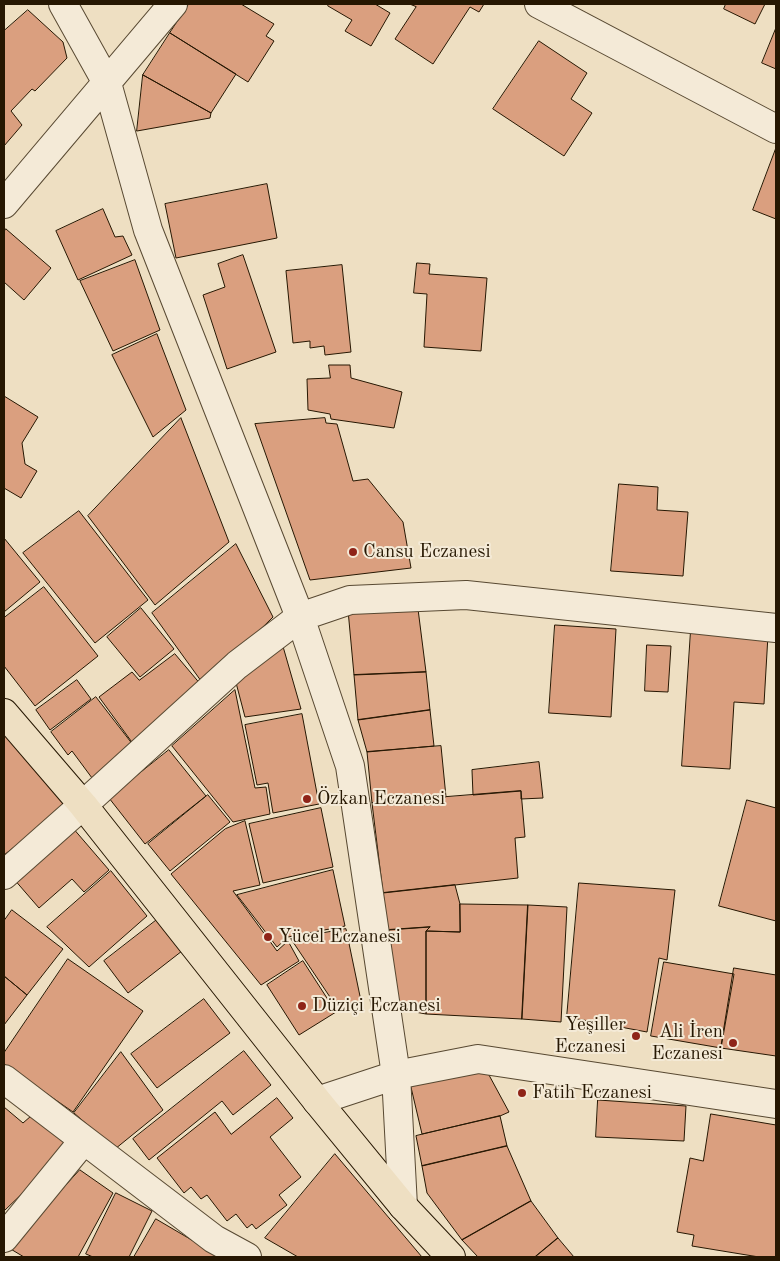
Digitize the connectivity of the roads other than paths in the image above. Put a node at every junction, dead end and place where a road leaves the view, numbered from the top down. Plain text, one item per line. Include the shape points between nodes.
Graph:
1 (63, 4) edge
2 (173, 4) edge
3 (539, 4) edge
4 (107, 83) junction
5 (776, 129) edge
6 (4, 204) edge
7 (300, 617) junction
8 (776, 628) edge
9 (4, 713) edge
10 (83, 805) junction
11 (4, 875) edge
12 (396, 1075) junction
13 (4, 1079) edge
14 (317, 1101) junction
15 (776, 1104) edge
16 (84, 1140) junction
17 (403, 1206) junction
18 (4, 1238) edge
19 (247, 1257) edge
20 (451, 1257) edge

1 - 4 street
2 - 4 street
3 - 5 street
4 - 6 street
4 - 7 street via 148,230
7 - 8 street via 350,600 466,595
7 - 10 street via 237,664
7 - 12 street via 350,766
9 - 10 main road
10 - 11 street
10 - 14 main road
12 - 14 street
12 - 15 street via 478,1059
12 - 17 street
13 - 16 street
14 - 17 main road
16 - 18 street
16 - 19 street via 214,1239
17 - 20 main road

